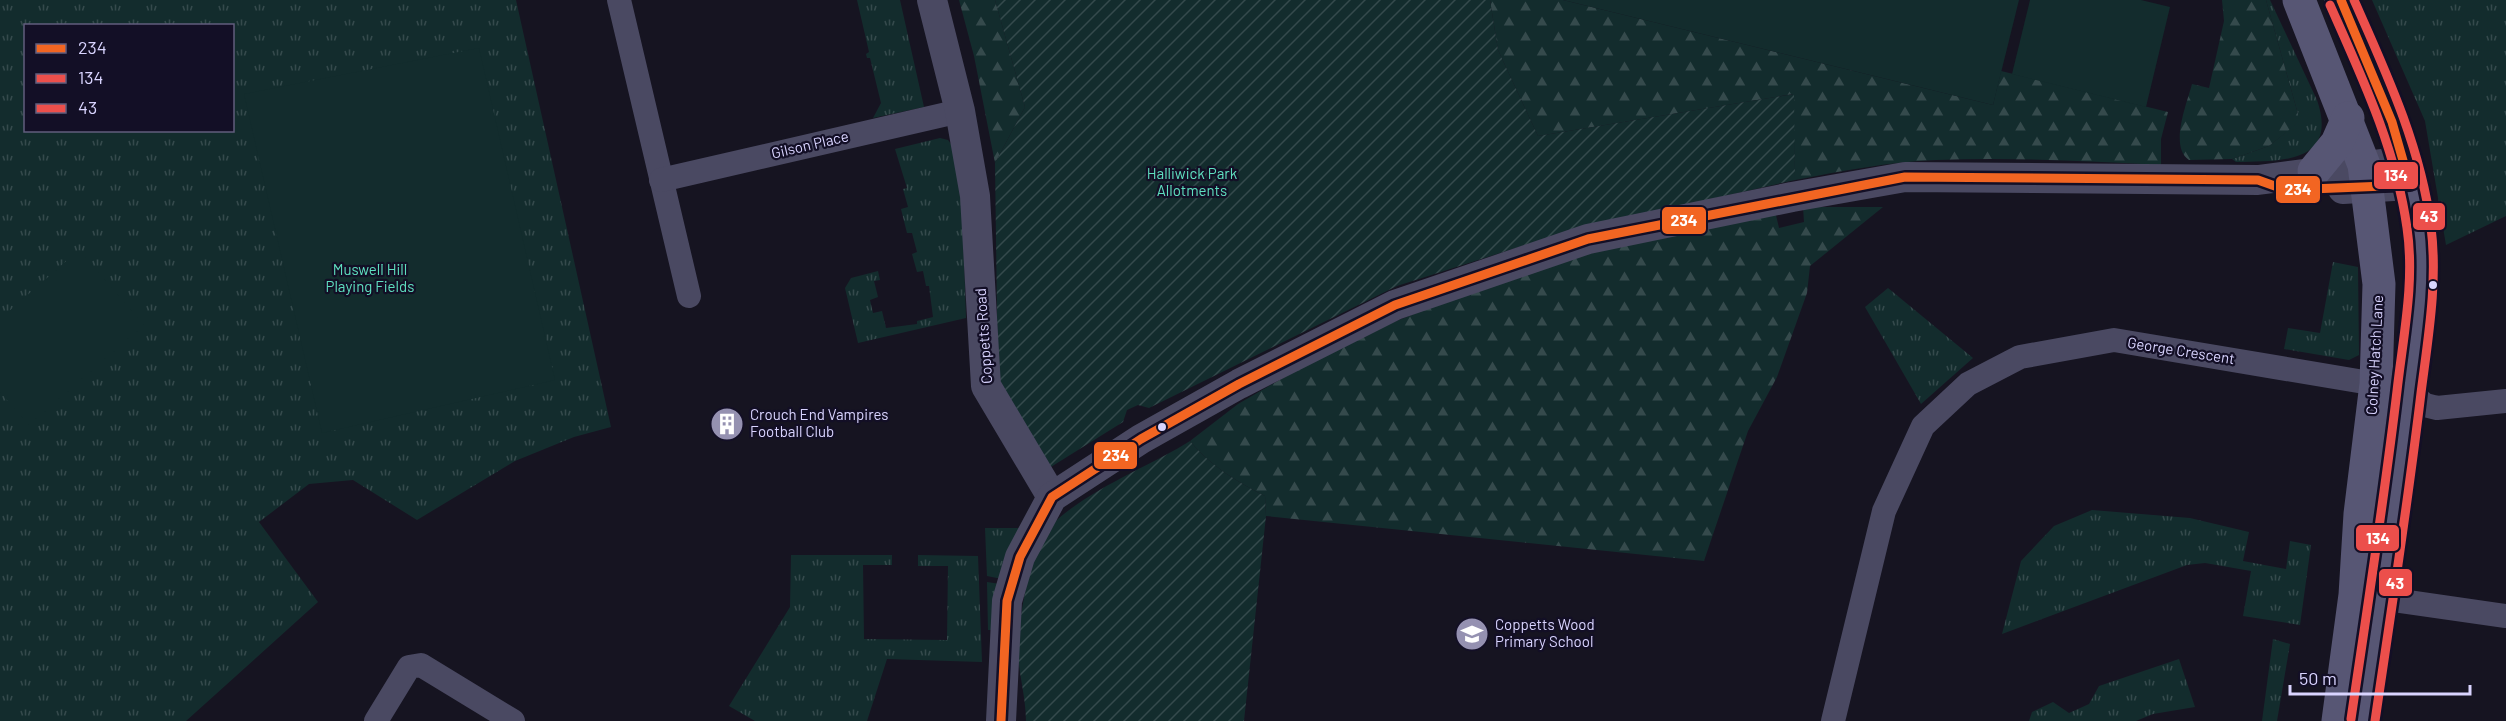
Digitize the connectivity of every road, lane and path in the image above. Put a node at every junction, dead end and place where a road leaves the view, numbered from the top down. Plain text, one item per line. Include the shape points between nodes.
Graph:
1 (619, 0) edge
2 (932, 0) edge
3 (2299, 0) edge
4 (2341, 0) edge
5 (960, 111) junction
6 (2348, 118) junction
7 (2314, 171) junction
8 (2407, 173) junction
9 (2366, 176) junction
10 (661, 180) junction
11 (2258, 180) junction
12 (689, 296) dead end
13 (2376, 384) junction
14 (2409, 392) junction
15 (2506, 401) edge
16 (1052, 497) junction
17 (2368, 597) junction
18 (2506, 616) edge
19 (376, 721) edge
20 (513, 721) edge
21 (1001, 721) edge
22 (1833, 721) edge
23 (2338, 721) edge
24 (2363, 721) edge

1 - 10 street
2 - 5 street, Coppetts Road
3 - 6 main road, Colney Hatch Lane
4 - 8 main road, Colney Hatch Lane via 2392,122
5 - 10 street, Gilson Place
5 - 16 street, Coppetts Road via 975,196 986,386
6 - 7 main road via 2337,143
6 - 9 main road, Colney Hatch Lane
7 - 9 street
7 - 11 street
8 - 9 street
8 - 14 main road, Colney Hatch Lane via 2421,252 2418,323
9 - 11 street via 2286,190
9 - 13 main road, Colney Hatch Lane via 2379,284
10 - 12 street
11 - 16 street via 1905,177 1588,239 1395,305 1151,433
13 - 14 street, George Crescent
13 - 17 main road, Colney Hatch Lane via 2360,514
13 - 22 street, George Crescent via 2114,340 2020,357 1968,384 1923,426 1884,511
14 - 15 street, George Crescent via 2425,405 2437,408
14 - 17 main road, Colney Hatch Lane via 2398,495
16 - 21 street via 1020,557 1007,601
17 - 18 street
17 - 23 main road, Colney Hatch Lane
17 - 24 main road, Colney Hatch Lane
19 - 20 street via 409,667 421,665

